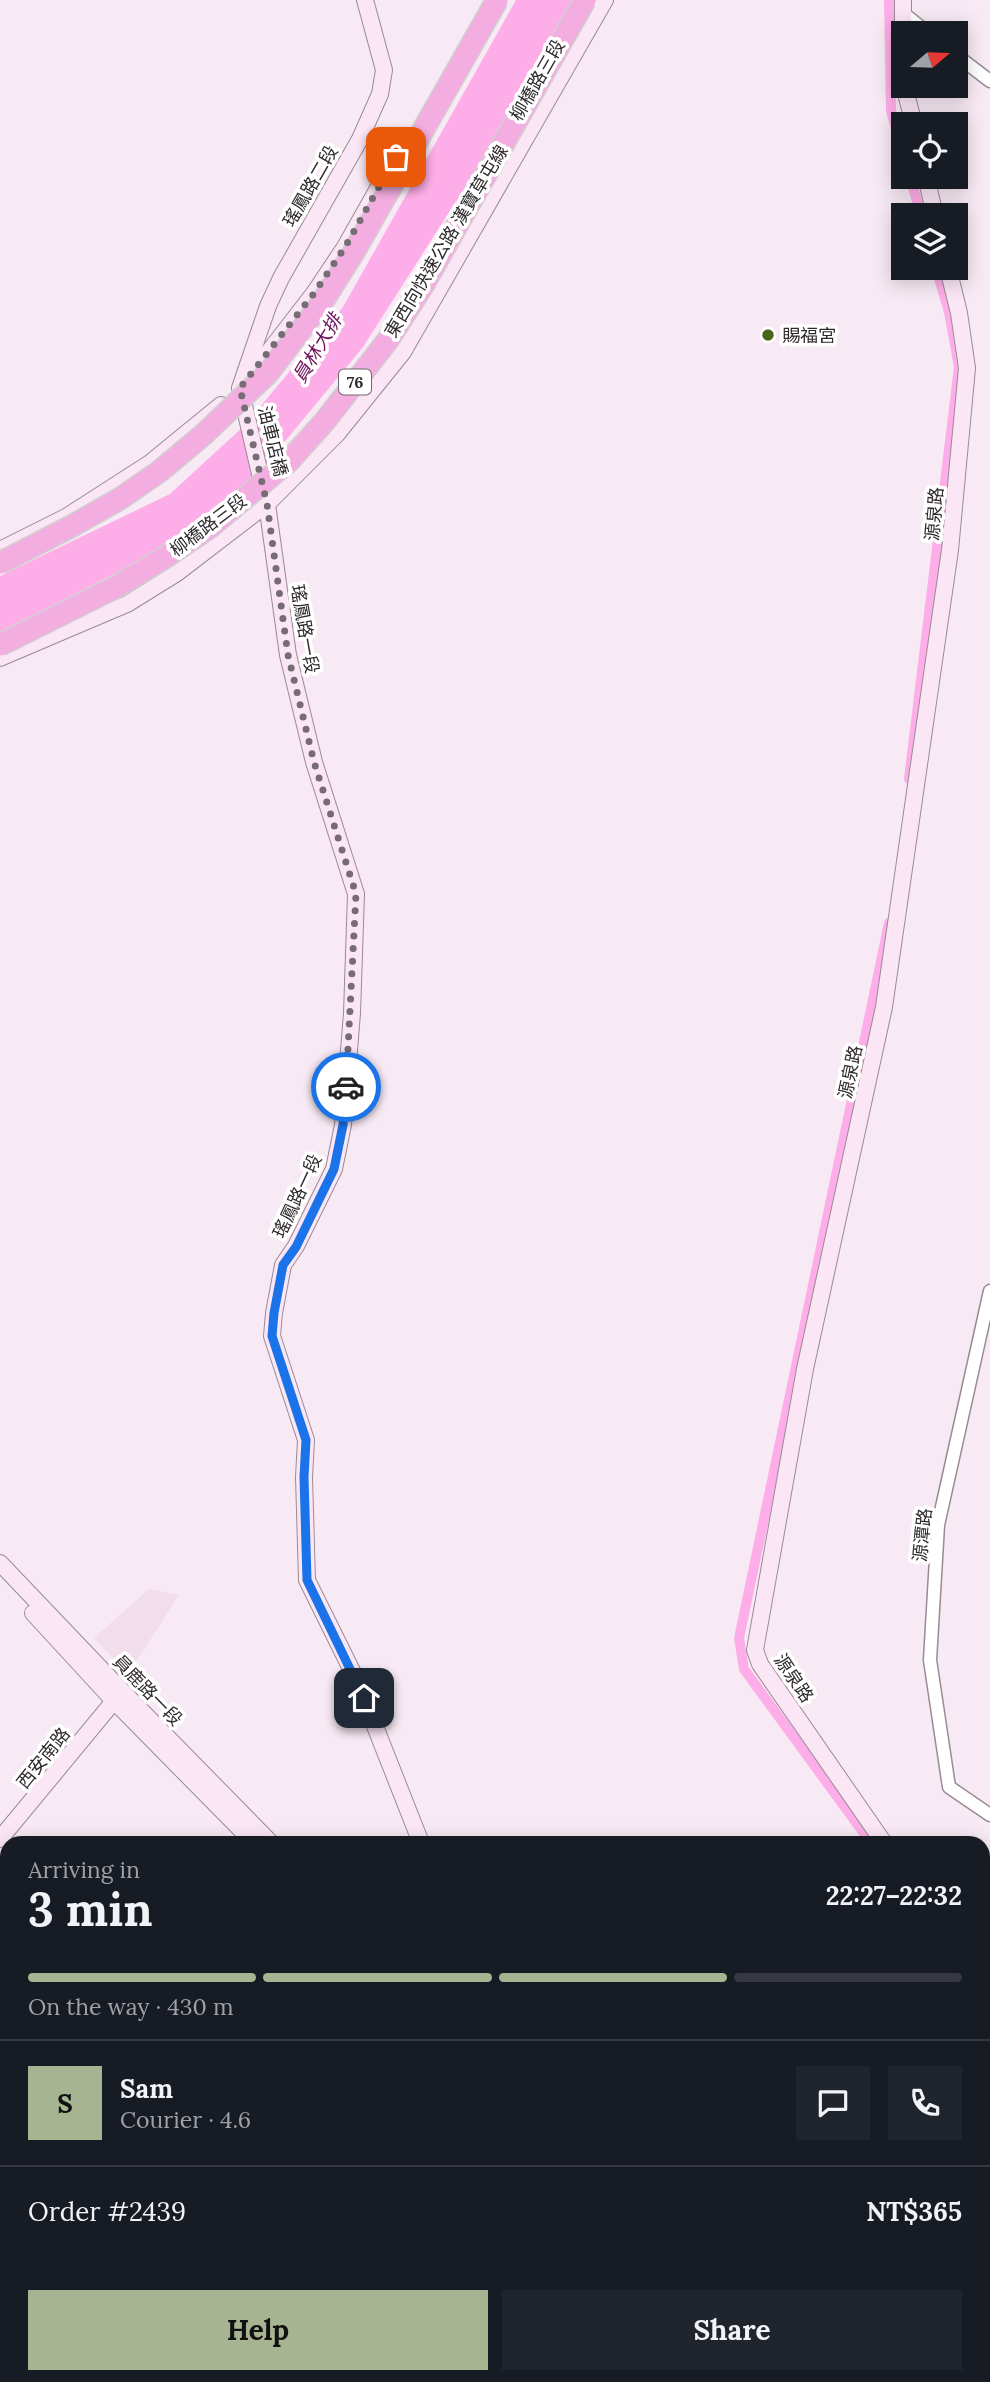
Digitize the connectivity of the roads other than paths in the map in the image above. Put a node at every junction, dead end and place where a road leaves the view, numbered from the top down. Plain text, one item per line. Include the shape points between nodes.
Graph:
1 (365, 0) edge
2 (485, 0) edge
3 (497, 0) edge
4 (585, 0) edge
5 (604, 0) edge
6 (903, 6) edge
7 (917, 21) edge
8 (968, 64) edge
9 (990, 81) edge
10 (951, 280) edge
11 (240, 388) junction
12 (267, 504) junction
13 (0, 550) edge
14 (0, 563) edge
15 (0, 645) edge
16 (0, 658) edge
17 (990, 1291) edge
18 (0, 1563) edge
19 (0, 1578) edge
20 (114, 1701) junction
21 (990, 1815) edge
22 (2, 1836) edge
23 (247, 1836) edge
24 (264, 1836) edge
25 (418, 1836) edge
26 (879, 1836) edge

1 - 11 street, 瑤鳳路二段 via 384,70 380,94 360,139 281,278
2 - 11 street via 345,247
3 - 14 highway, bridge via 355,250 268,373 160,471 121,498
4 - 15 highway, 東西向快速公路 漢寶草屯線 / 76, bridge via 388,340 289,461 210,527 167,556 117,587
5 - 12 street, 柳橋路三段 via 404,352 337,434
6 - 7 street
8 - 9 street
10 - 26 street, 源泉路 via 967,368 950,550 884,1007 805,1369 755,1650 760,1664
11 - 12 street, 油車店橋
11 - 13 street via 150,463 66,517
12 - 16 street, 柳橋路三段 via 177,573 127,604
12 - 25 street, 瑤鳳路一段 via 288,655 314,762 356,894 343,1125 334,1169 283,1265 272,1336 306,1440 307,1580 358,1683
17 - 21 street, 源潭路 via 938,1525 930,1660 949,1787
18 - 24 street, 員鹿路一段
19 - 20 street, 員鹿路一段
20 - 22 street, 西安南路
20 - 23 street, 員鹿路一段

